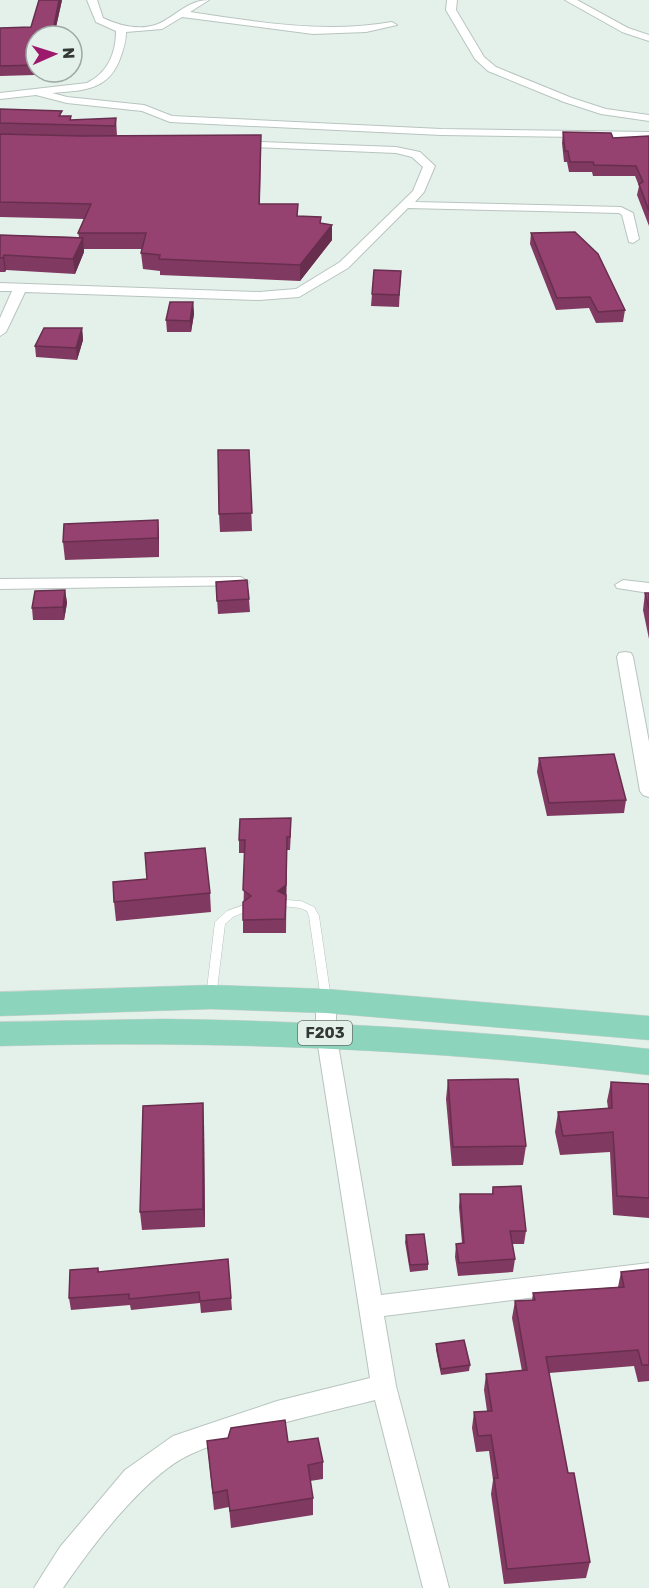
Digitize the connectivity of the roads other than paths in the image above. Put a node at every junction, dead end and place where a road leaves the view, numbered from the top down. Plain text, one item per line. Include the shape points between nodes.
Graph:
1 (92, 0) edge
2 (204, 0) edge
3 (452, 0) edge
4 (570, 0) edge
5 (182, 14) junction
6 (392, 25) dead end
7 (121, 30) junction
8 (649, 38) edge
9 (36, 92) junction
10 (0, 96) edge
11 (649, 118) edge
12 (649, 135) edge
13 (225, 144) edge
14 (405, 205) junction
15 (633, 239) dead end
16 (0, 287) edge
17 (21, 288) junction
18 (0, 332) edge
19 (241, 582) edge
20 (0, 584) edge
21 (623, 585) dead end
22 (649, 588) edge
23 (625, 657) dead end
24 (649, 791) edge
25 (286, 904) edge
26 (244, 909) edge
27 (211, 997) junction
28 (326, 1001) junction
29 (0, 1004) edge
30 (649, 1028) edge
31 (326, 1033) junction
32 (0, 1034) edge
33 (649, 1062) edge
34 (649, 1273) edge
35 (370, 1307) junction
36 (384, 1386) junction
37 (47, 1588) edge
38 (436, 1588) edge

1 - 7 street via 99,20
2 - 5 street
3 - 11 street via 451,10 480,59 492,69 605,112
4 - 8 street via 625,30
5 - 6 street via 326,33 365,32
5 - 7 street via 159,27
7 - 9 street via 112,68 102,80 89,86
9 - 10 street
9 - 12 street via 67,100 144,108 170,119 441,132
13 - 14 street via 385,149 416,154 429,166 418,192
14 - 15 street via 621,210 627,213
14 - 17 street via 344,265 299,293 259,296
16 - 17 street
17 - 18 street
19 - 20 street
21 - 22 street
23 - 24 street
25 - 28 lane via 311,909 314,916
26 - 27 lane via 220,922
27 - 28 main road, F203
27 - 29 main road, F203
28 - 30 main road, F203
28 - 31 street
31 - 32 main road, F203
31 - 33 main road, F203 via 549,1049
31 - 35 street
34 - 35 street
35 - 36 street
36 - 37 street via 277,1413 182,1444 134,1479
36 - 38 street

